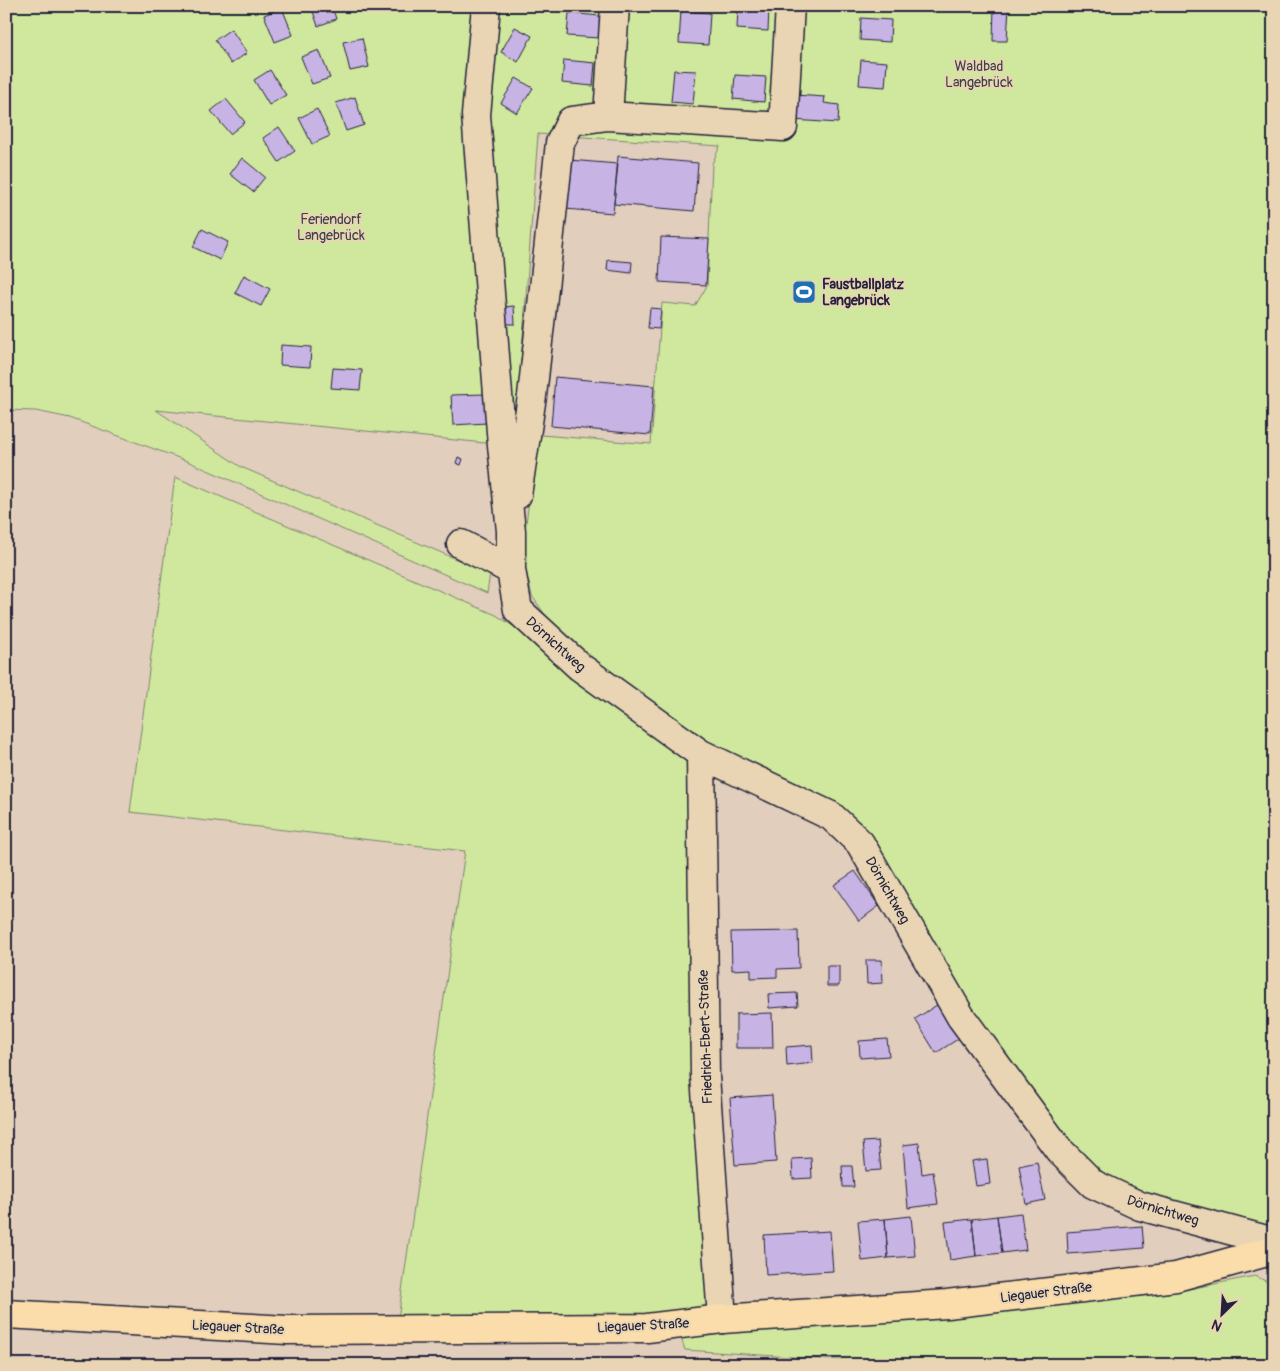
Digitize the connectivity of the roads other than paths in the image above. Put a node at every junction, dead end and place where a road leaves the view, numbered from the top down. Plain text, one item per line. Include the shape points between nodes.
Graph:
1 (486, 6) edge
2 (615, 6) edge
3 (790, 6) edge
4 (608, 116) junction
5 (511, 531) junction
6 (461, 544) dead end
7 (511, 570) junction
8 (701, 754) junction
9 (1274, 1242) edge
10 (1274, 1250) edge
11 (6, 1314) edge
12 (722, 1319) junction

1 - 5 street via 476,115
2 - 4 street
3 - 4 street via 782,127
4 - 5 street via 571,121 560,143 532,396
5 - 7 street, Dörnichtweg
6 - 7 street
7 - 8 street, Dörnichtweg via 518,610 580,667
8 - 9 street, Dörnichtweg via 831,816 860,844 961,1017 1059,1150 1093,1184 1140,1206
8 - 12 street, Friedrich-Ebert-Straße via 705,1076
10 - 12 main road, Liegauer Straße via 1176,1277 948,1304
11 - 12 main road, Liegauer Straße via 287,1330 647,1328

